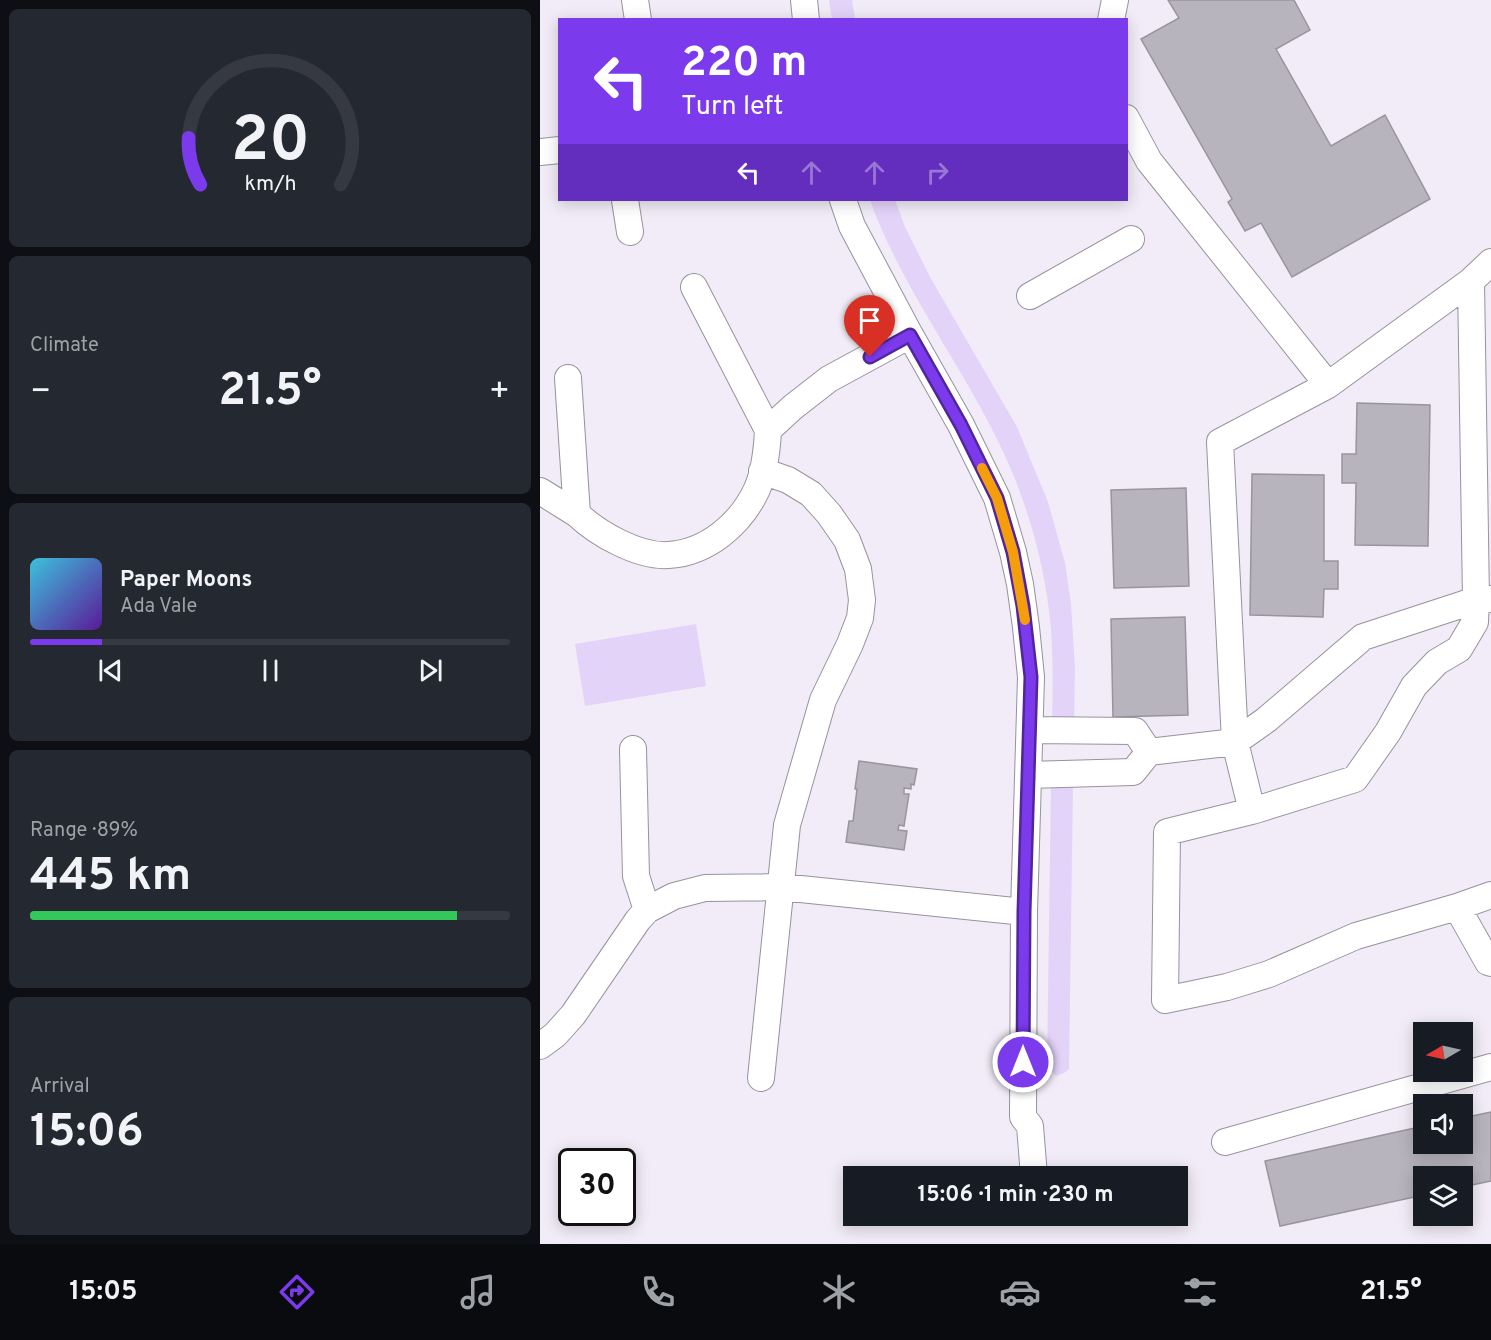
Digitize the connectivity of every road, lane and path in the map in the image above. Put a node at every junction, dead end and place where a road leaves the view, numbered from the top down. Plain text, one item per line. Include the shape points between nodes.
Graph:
1 (635, 0) edge
2 (804, 0) edge
3 (1115, 0) edge
4 (638, 18) edge
5 (806, 18) edge
6 (1111, 18) edge
7 (1128, 122) edge
8 (558, 150) edge
9 (540, 152) edge
10 (624, 201) edge
11 (843, 201) edge
12 (630, 232) dead end
13 (1131, 239) dead end
14 (1491, 262) edge
15 (1471, 281) junction
16 (694, 287) dead end
17 (1030, 296) dead end
18 (910, 335) junction
19 (568, 378) dead end
20 (1328, 385) junction
21 (768, 430) junction
22 (762, 471) junction
23 (540, 491) edge
24 (577, 514) junction
25 (1483, 600) edge
26 (1030, 730) junction
27 (1235, 742) junction
28 (633, 749) dead end
29 (1149, 752) junction
30 (1029, 775) junction
31 (1252, 811) junction
32 (781, 887) junction
33 (1491, 895) edge
34 (1456, 907) junction
35 (647, 910) junction
36 (1024, 912) junction
37 (1491, 963) edge
38 (540, 1046) edge
39 (1491, 1067) edge
40 (761, 1078) dead end
41 (1226, 1142) dead end
42 (1033, 1166) edge

1 - 4 street
2 - 5 street
3 - 6 street
7 - 20 street via 1149,161
8 - 9 street
10 - 12 street
11 - 18 street via 852,226
13 - 17 street
14 - 15 street
15 - 20 street
15 - 25 street
16 - 21 street
18 - 21 street via 829,379
18 - 26 street via 997,498 1020,584 1031,677
19 - 24 street
20 - 27 street via 1220,442
21 - 22 street
22 - 24 street via 744,512 725,532 684,553 666,556 623,545
22 - 32 street via 788,480 811,495 829,514 847,540 862,589 860,618 823,700 787,825
23 - 24 street
25 - 27 street via 1363,637
25 - 31 street via 1459,649 1437,662 1414,686 1355,779
26 - 29 street via 1135,731
26 - 30 street
27 - 29 street
27 - 31 street
28 - 35 street via 636,876
29 - 30 street via 1133,772
30 - 36 street
31 - 34 street via 1167,832 1165,1000 1258,978 1356,936
32 - 35 street via 705,888 675,896
32 - 36 street
32 - 40 street
33 - 34 street
34 - 37 street
35 - 38 street via 573,1015
36 - 42 street via 1023,1116 1030,1126
39 - 41 street

